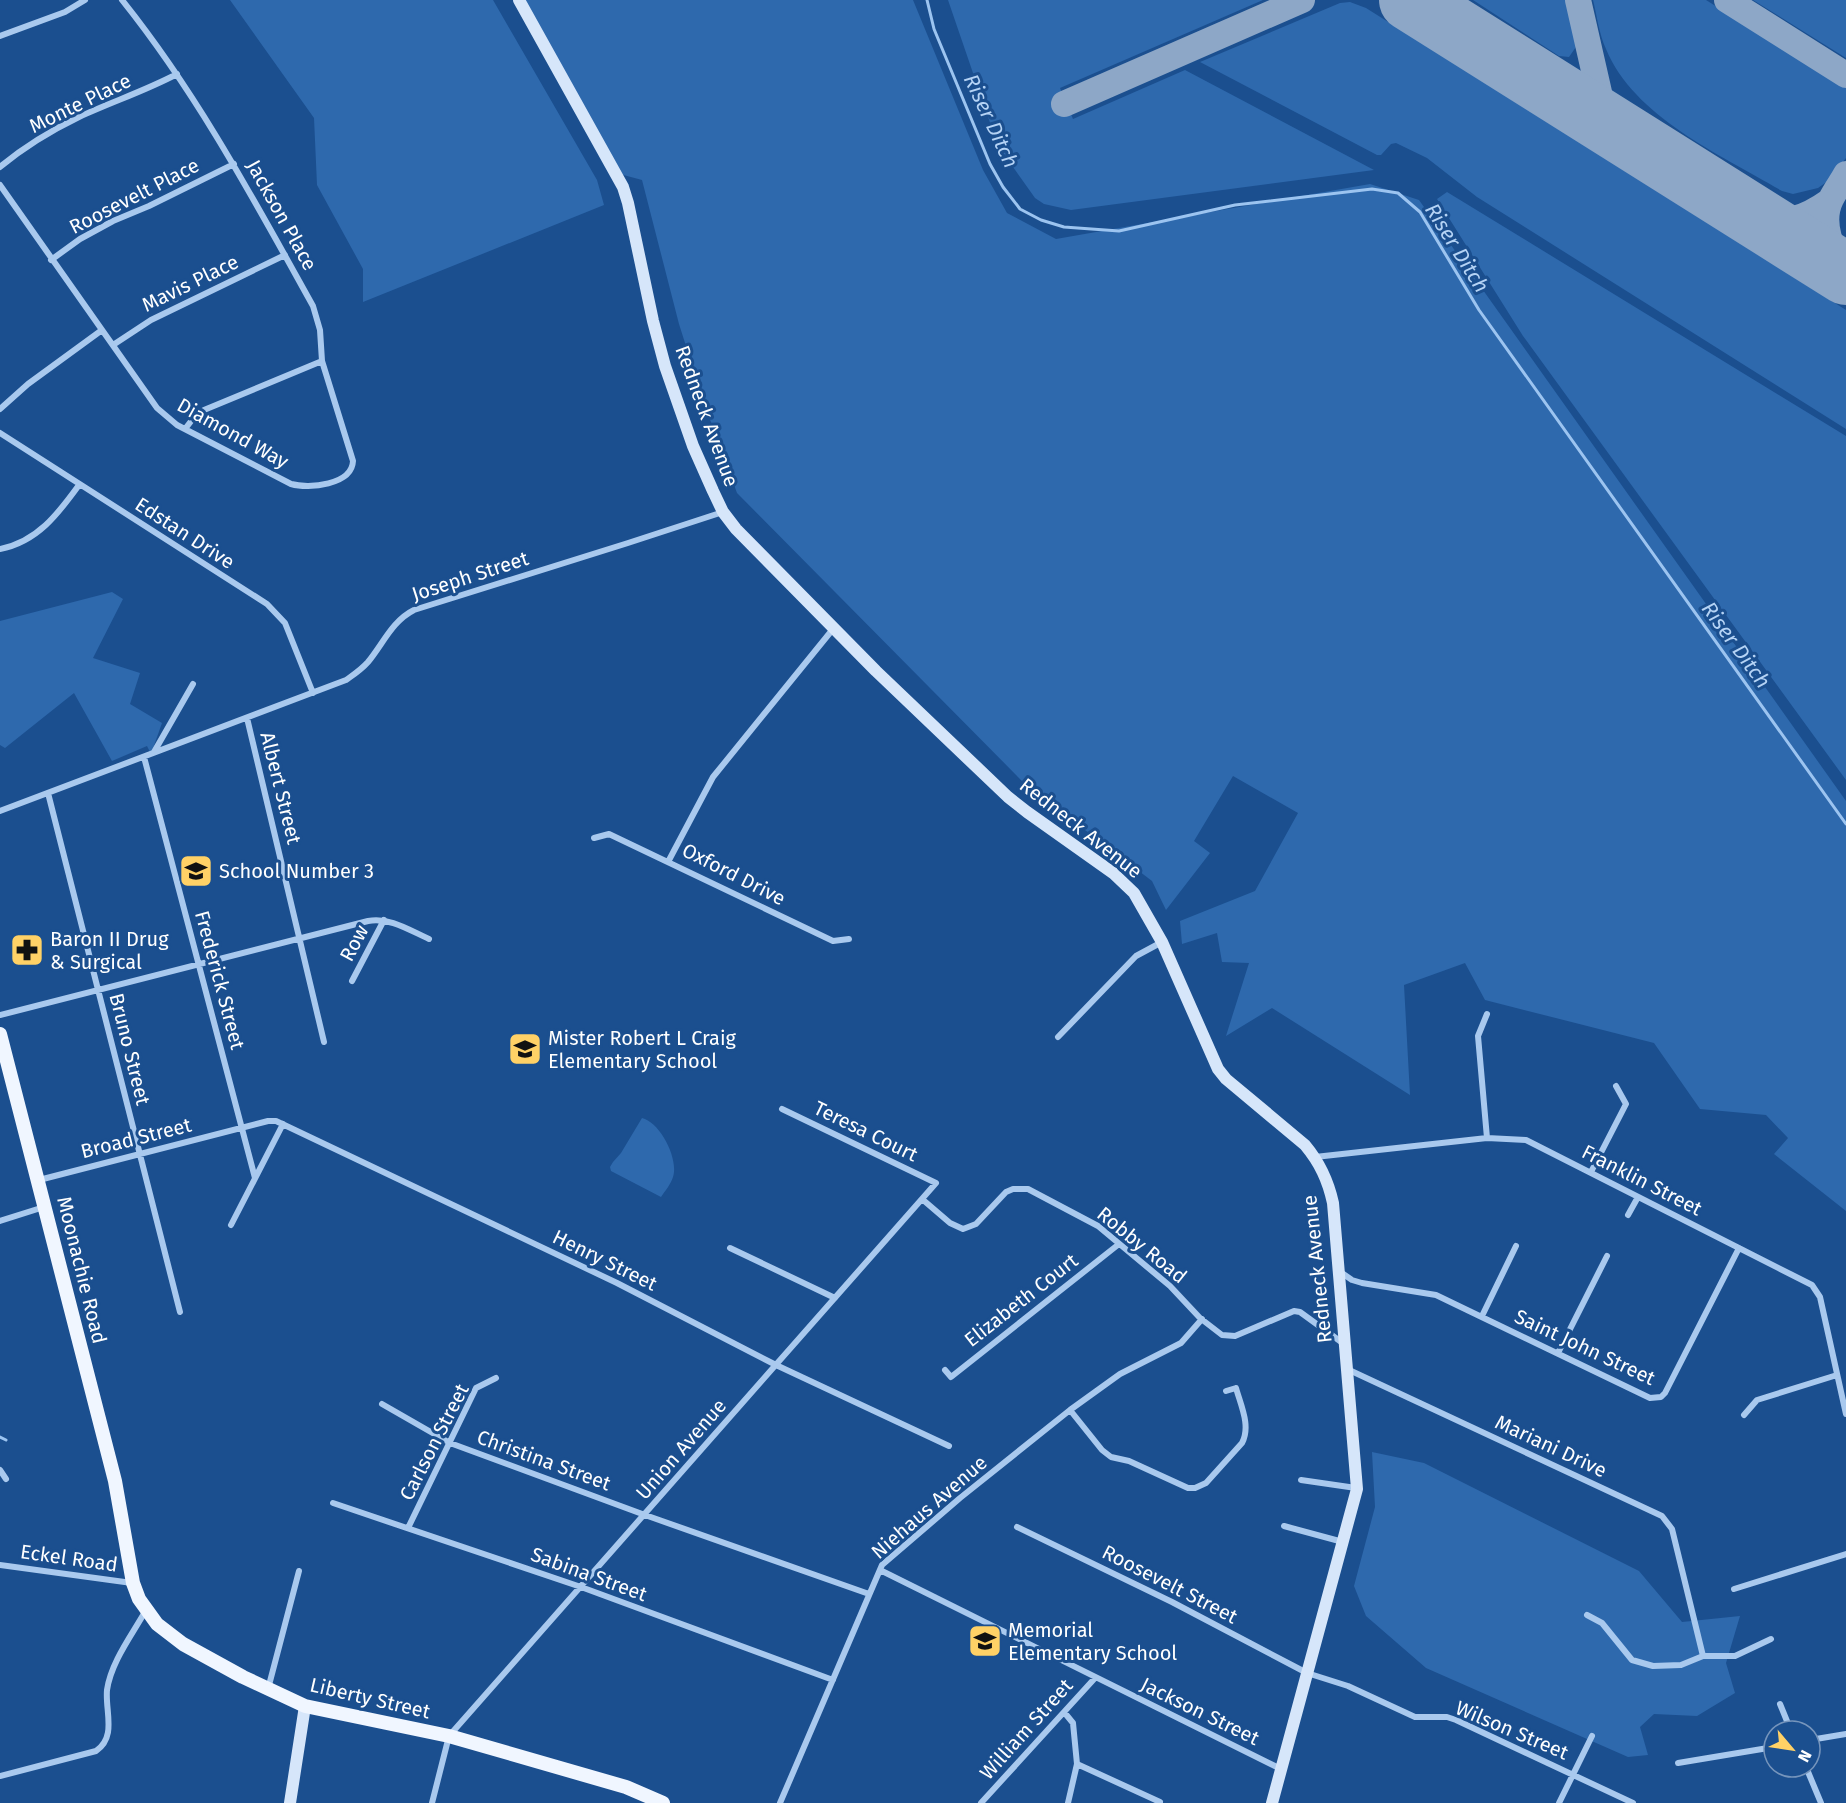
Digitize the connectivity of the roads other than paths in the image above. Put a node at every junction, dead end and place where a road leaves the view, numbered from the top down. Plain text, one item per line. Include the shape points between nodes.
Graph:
1 (85, 0) edge
2 (122, 0) edge
3 (519, 0) edge
4 (0, 36) edge
5 (177, 74) junction
6 (234, 164) junction
7 (0, 167) edge
8 (0, 185) edge
9 (285, 255) junction
10 (51, 260) junction
11 (102, 330) junction
12 (113, 345) junction
13 (322, 362) junction
14 (0, 409) edge
15 (185, 429) junction
16 (0, 433) edge
17 (350, 472) joint
18 (79, 484) junction
19 (723, 512) junction
20 (0, 549) edge
21 (834, 628) junction
22 (193, 684) dead end
23 (313, 693) junction
24 (247, 718) junction
25 (154, 753) junction
26 (144, 757) junction
27 (48, 793) junction
28 (0, 811) edge
29 (594, 838) dead end
30 (668, 862) junction
31 (384, 920) junction
32 (301, 938) junction
33 (429, 939) dead end
34 (849, 939) dead end
35 (1162, 942) junction
36 (199, 964) junction
37 (352, 981) dead end
38 (98, 990) junction
39 (1487, 1014) dead end
40 (0, 1015) edge
41 (0, 1034) edge
42 (1058, 1037) dead end
43 (324, 1042) dead end
44 (1616, 1086) dead end
45 (782, 1109) dead end
46 (283, 1124) junction
47 (242, 1128) junction
48 (1487, 1138) junction
49 (140, 1154) junction
50 (1315, 1157) junction
51 (1591, 1172) junction
52 (255, 1178) junction
53 (38, 1180) junction
54 (936, 1183) joint
55 (1638, 1197) junction
56 (922, 1199) junction
57 (45, 1206) junction
58 (1628, 1215) dead end
59 (0, 1221) edge
60 (231, 1225) dead end
61 (1119, 1244) junction
62 (1516, 1246) dead end
63 (730, 1248) dead end
64 (1739, 1248) junction
65 (1607, 1256) dead end
66 (1338, 1270) junction
67 (835, 1298) junction
68 (180, 1312) dead end
69 (1482, 1316) junction
70 (1202, 1319) junction
71 (1345, 1345) junction
72 (1558, 1353) junction
73 (776, 1365) junction
74 (1347, 1369) junction
75 (945, 1370) dead end
76 (1837, 1375) junction
77 (496, 1378) dead end
78 (1226, 1391) dead end
79 (382, 1404) dead end
80 (1070, 1410) junction
81 (1846, 1414) edge
82 (1744, 1415) dead end
83 (450, 1443) junction
84 (949, 1446) dead end
85 (0, 1470) edge
86 (6, 1479) dead end
87 (1301, 1480) dead end
88 (1357, 1489) junction
89 (333, 1503) dead end
90 (645, 1515) junction
91 (121, 1517) joint
92 (1284, 1526) dead end
93 (1017, 1527) dead end
94 (408, 1528) junction
95 (1343, 1542) junction
96 (1846, 1554) edge
97 (0, 1564) edge
98 (880, 1570) junction
99 (299, 1571) dead end
100 (132, 1583) junction
101 (581, 1587) junction
102 (1734, 1589) dead end
103 (869, 1594) junction
104 (146, 1610) junction
105 (1587, 1615) dead end
106 (1771, 1639) dead end
107 (1703, 1656) junction
108 (1307, 1673) junction
109 (1095, 1678) junction
110 (833, 1680) junction
111 (268, 1689) junction
112 (1780, 1704) dead end
113 (305, 1706) junction
114 (1064, 1712) junction
115 (1786, 1719) edge
116 (1846, 1734) edge
117 (449, 1736) junction
118 (1592, 1736) dead end
119 (1822, 1738) edge
120 (1762, 1749) edge
121 (1678, 1763) dead end
122 (1077, 1764) junction
123 (1281, 1769) junction
124 (1573, 1774) junction
125 (0, 1776) edge
126 (1811, 1779) edge
127 (1160, 1802) edge
128 (290, 1803) edge
129 (432, 1803) edge
130 (663, 1803) edge
131 (780, 1803) edge
132 (981, 1803) edge
133 (1068, 1803) edge
134 (1272, 1803) edge
135 (1559, 1803) edge
136 (1633, 1803) edge
137 (1821, 1803) edge

1 - 4 street via 65,12
2 - 5 street, Jackson Place
3 - 19 street, Redneck Avenue via 623,187 665,366 693,446
5 - 6 street, Jackson Place
5 - 7 street, Monte Place via 68,123
6 - 9 street, Jackson Place
6 - 10 street, Roosevelt Place via 113,221
8 - 10 street, Diamond Way
9 - 12 street, Mavis Place via 151,320
9 - 13 street, Jackson Place via 318,319
10 - 11 street, Diamond Way
11 - 12 street, Diamond Way
11 - 14 street
12 - 15 street, Diamond Way via 158,408
13 - 15 street via 204,410
13 - 17 street, Jackson Place via 353,461
15 - 17 street, Diamond Way via 300,487 316,486
16 - 18 street, Edstan Drive
18 - 20 street via 43,529
18 - 23 street, Edstan Drive via 267,604 285,623
19 - 21 street, Redneck Avenue
19 - 23 street, Joseph Street via 414,610 396,623 357,672
21 - 30 street, Oxford Drive via 713,777
21 - 35 street, Redneck Avenue via 1008,797 1125,883
22 - 25 street
23 - 24 street, Joseph Street
24 - 25 street, Joseph Street
24 - 32 street, Albert Street
25 - 26 street, Joseph Street
26 - 27 street, Joseph Street
26 - 36 street, Frederick Street
27 - 28 street, Joseph Street
27 - 38 street, Bruno Street
29 - 30 street via 609,834
30 - 34 street, Oxford Drive via 833,941
31 - 32 street
31 - 33 street
31 - 37 street, Row
32 - 36 street
32 - 43 street, Albert Street
35 - 42 street via 1136,956
35 - 50 street, Redneck Avenue via 1218,1069
36 - 38 street
36 - 47 street, Frederick Street
38 - 40 street
38 - 49 street, Bruno Street
39 - 48 street via 1478,1035
41 - 53 main road, Moonachie Road
44 - 51 street via 1626,1104
45 - 54 street, Teresa Court
46 - 47 street, Henry Street via 268,1121
46 - 52 street
46 - 73 street, Henry Street via 617,1283
47 - 49 street, Broad Street
47 - 52 street, Frederick Street
48 - 50 street, Franklin Street
48 - 51 street, Franklin Street via 1526,1140
49 - 53 street, Broad Street
49 - 68 street, Bruno Street
50 - 66 street, Redneck Avenue via 1325,1174 1333,1203
51 - 55 street, Franklin Street
52 - 60 street
53 - 57 main road, Moonachie Road
54 - 56 street, Union Avenue
55 - 58 street
55 - 64 street, Franklin Street
56 - 61 street, Robby Road via 963,1229 976,1224 1006,1192 1028,1189 1098,1226
56 - 67 street, Union Avenue
57 - 59 street
57 - 91 main road, Moonachie Road
61 - 70 street, Robby Road via 1170,1286
61 - 75 street, Elizabeth Court via 951,1377
62 - 69 street
63 - 67 street
64 - 72 street, Saint John Street via 1660,1397 1650,1398
64 - 76 street, Franklin Street via 1817,1291
65 - 72 street
66 - 69 street, Saint John Street via 1362,1283 1436,1294
66 - 71 street, Redneck Avenue
67 - 73 street, Union Avenue
69 - 72 street, Saint John Street
70 - 71 street, Robby Road via 1222,1335 1235,1336 1294,1311 1300,1312
70 - 80 street, Niehaus Avenue via 1181,1343 1120,1374
71 - 74 street, Redneck Avenue
73 - 84 street, Henry Street
73 - 90 street, Union Avenue
74 - 88 street, Redneck Avenue
74 - 107 street, Mariani Drive via 1662,1516 1672,1529
76 - 81 street, Franklin Street
76 - 82 street via 1757,1400
77 - 83 street, Carlson Street via 476,1388
78 - 80 street via 1236,1388 1246,1436 1206,1483 1195,1488 1111,1456
79 - 83 street, Christina Street
80 - 98 street, Niehaus Avenue via 960,1498
83 - 90 street, Christina Street
83 - 94 street, Carlson Street
85 - 86 street
87 - 88 street
88 - 95 street, Redneck Avenue
89 - 94 street, Sabina Street
90 - 101 street, Union Avenue
90 - 103 street, Christina Street
91 - 100 main road, Liberty Street
92 - 95 street
93 - 108 street, Roosevelt Street
94 - 101 street, Sabina Street
95 - 108 street, Redneck Avenue
96 - 102 street
97 - 100 street, Eckel Road
98 - 103 street, Niehaus Avenue
98 - 109 street, Jackson Street
99 - 111 street
100 - 104 main road, Liberty Street
101 - 110 street, Sabina Street
101 - 117 street, Union Avenue
103 - 110 street, Niehaus Avenue
104 - 111 main road, Liberty Street via 183,1644
104 - 125 street via 112,1670 106,1696 108,1737 102,1747
105 - 107 street via 1602,1623 1632,1660 1653,1666 1681,1665
106 - 107 street via 1735,1656
108 - 123 street, Redneck Avenue
108 - 124 street, Wilson Street via 1348,1686 1415,1717 1456,1720
109 - 114 street, William Street
109 - 123 street, Jackson Street
110 - 131 street, Niehaus Avenue
111 - 113 main road, Liberty Street
112 - 115 street
113 - 117 main road, Liberty Street
113 - 128 street
114 - 122 street via 1073,1723
114 - 132 street, William Street
116 - 119 street
117 - 129 street
117 - 130 main road, Liberty Street via 626,1787
118 - 124 street
120 - 121 street
122 - 127 street
122 - 133 street
123 - 134 street, Redneck Avenue
124 - 135 street
124 - 136 street, Wilson Street
126 - 137 street

